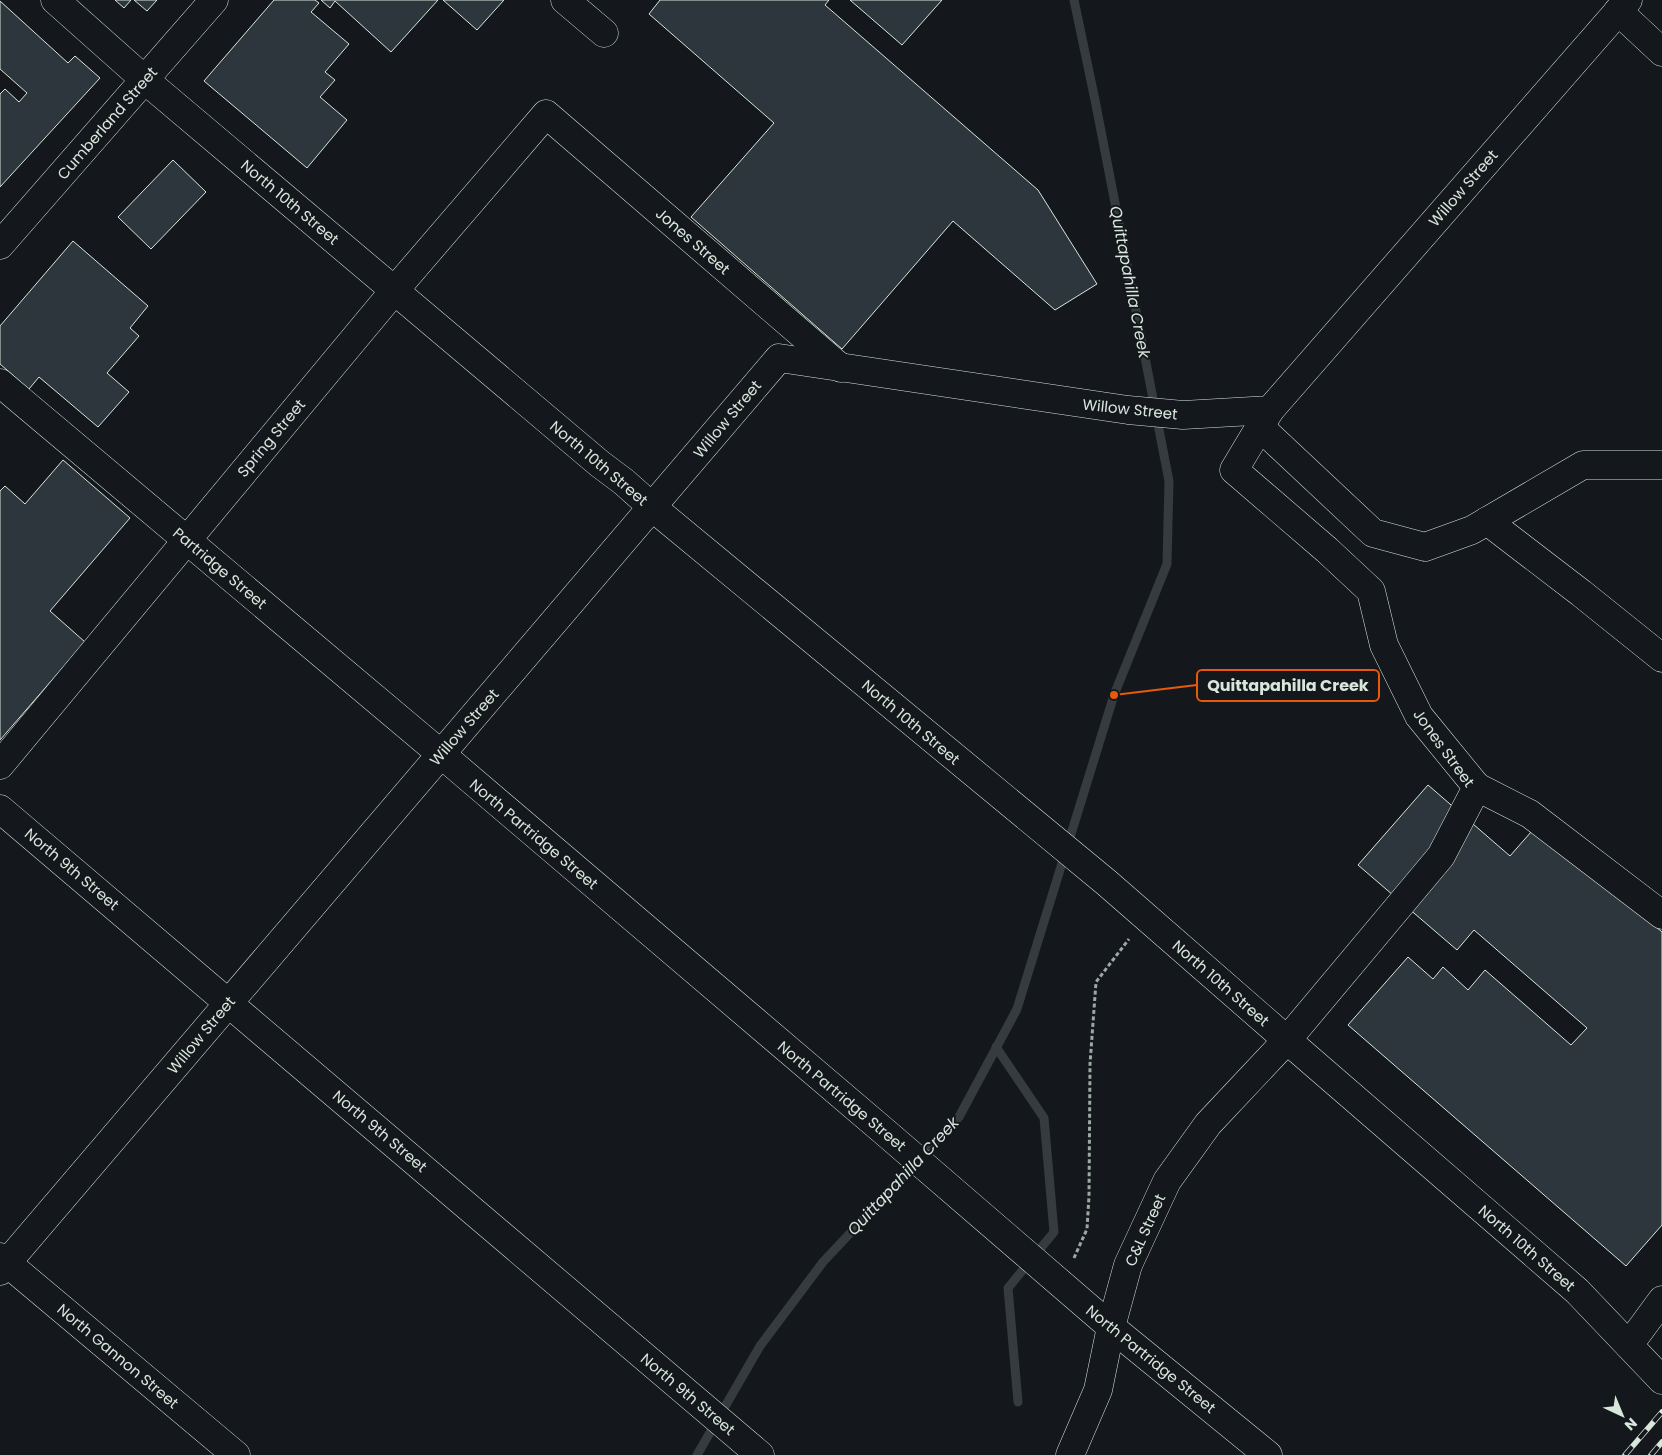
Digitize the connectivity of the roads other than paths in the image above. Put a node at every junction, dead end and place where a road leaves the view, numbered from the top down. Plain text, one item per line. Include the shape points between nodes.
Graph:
1 (55, 0) edge
2 (214, 0) edge
3 (565, 0) edge
4 (1623, 5) edge
5 (604, 33) dead end
6 (1662, 52) edge
7 (145, 80) junction
8 (546, 114) joint
9 (0, 245) edge
10 (394, 291) junction
11 (841, 368) junction
12 (0, 383) edge
13 (1265, 419) junction
14 (1662, 465) edge
15 (652, 507) junction
16 (1487, 521) junction
17 (186, 540) junction
18 (1662, 658) edge
19 (441, 754) junction
20 (0, 765) edge
21 (1477, 787) junction
22 (0, 809) edge
23 (1662, 915) edge
24 (229, 1002) junction
25 (1286, 1040) junction
26 (2, 1264) edge
27 (1662, 1300) edge
28 (1111, 1327) junction
29 (1633, 1349) junction
30 (1662, 1380) edge
31 (757, 1453) edge
32 (236, 1455) edge
33 (1070, 1455) edge
34 (1268, 1455) edge

1 - 7 main road, North 10th Street
2 - 7 main road, Cumberland Street
3 - 5 main road
4 - 6 main road
4 - 13 main road, Willow Street
7 - 9 main road, Cumberland Street
7 - 10 main road, North 10th Street
8 - 10 main road, Spring Street
8 - 11 main road, Jones Street
10 - 15 main road, North 10th Street
10 - 17 main road, Spring Street
11 - 13 main road, Willow Street via 1128,410
11 - 15 main road, Willow Street via 779,358
12 - 17 main road, Partridge Street
13 - 16 main road via 1374,533 1425,547
13 - 21 main road, Jones Street via 1234,470 1371,592 1384,645 1419,716
14 - 16 main road via 1583,465
15 - 19 main road, Willow Street
15 - 25 main road, North 10th Street via 1107,883
16 - 18 main road
17 - 19 main road, Partridge Street
17 - 20 main road, Spring Street
19 - 24 main road, Willow Street
19 - 28 main road, North Partridge Street
21 - 23 main road via 1530,814
21 - 25 main road, Jones Street via 1441,856
22 - 24 main road, North 9th Street
24 - 26 main road, Willow Street
24 - 31 main road, North 9th Street
25 - 28 main road, C&L Street via 1208,1124 1167,1182 1128,1265
25 - 29 main road, North 10th Street via 1577,1291
26 - 32 main road, North Gannon Street
27 - 29 main road
28 - 33 main road, C&L Street via 1098,1390
28 - 34 main road, North Partridge Street
29 - 30 main road, North 10th Street

